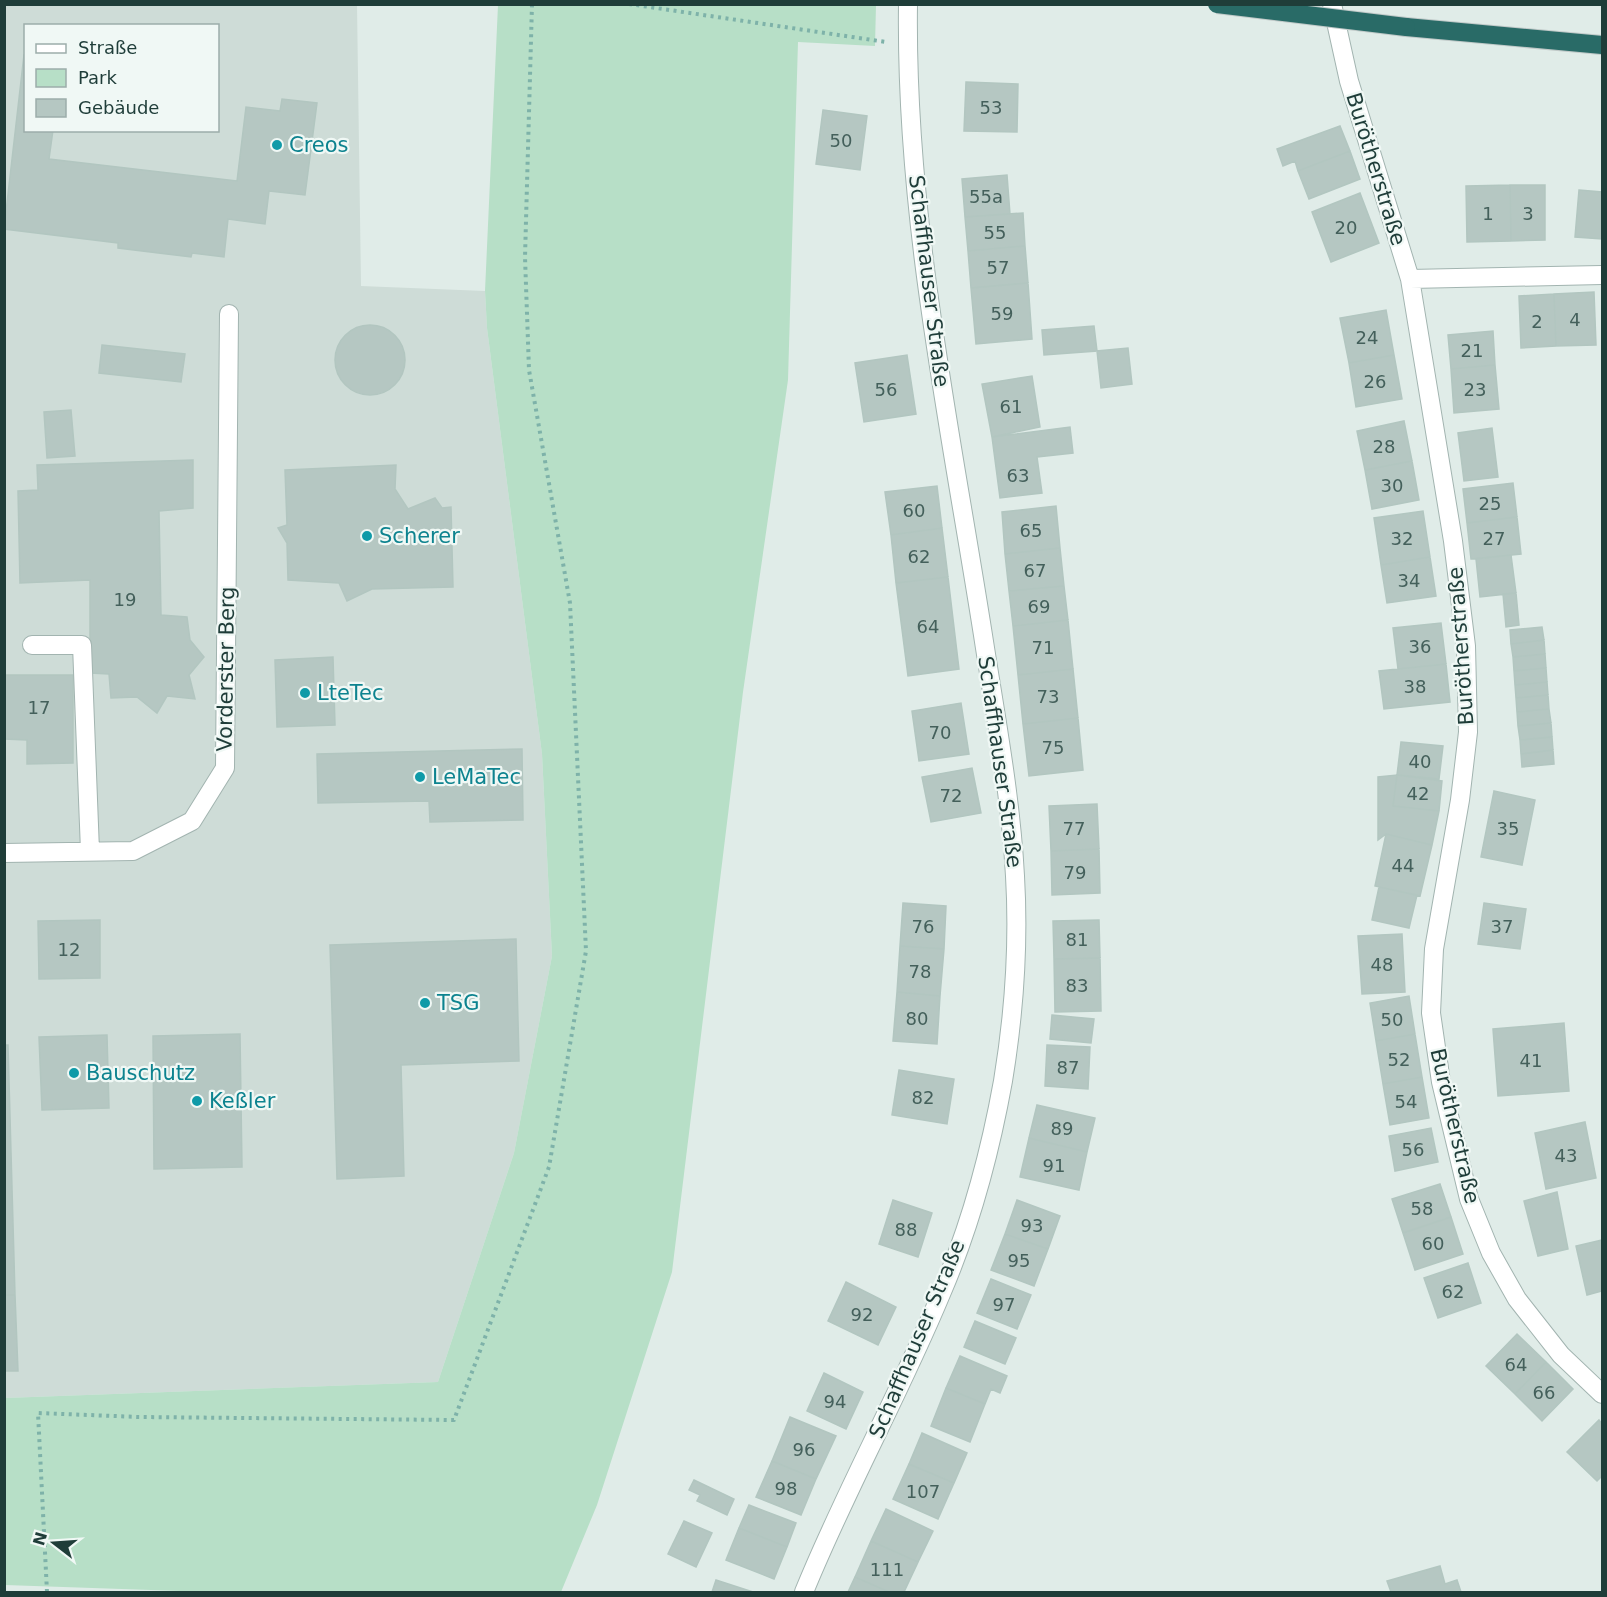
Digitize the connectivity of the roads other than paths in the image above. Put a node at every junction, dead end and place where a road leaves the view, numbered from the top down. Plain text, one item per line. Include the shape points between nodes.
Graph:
1 (908, 4) edge
2 (1217, 4) edge
3 (1332, 4) edge
4 (1602, 45) edge
5 (1602, 275) edge
6 (1410, 279) junction
7 (229, 314) dead end
8 (32, 645) dead end
9 (90, 851) junction
10 (4, 853) edge
11 (1602, 1394) edge
12 (804, 1593) edge

1 - 12 street, Schaffhauser Straße via 916,197 932,324 1009,804 1015,878 1011,1022 989,1147 944,1289
2 - 4 highway, bridge
3 - 6 street, Burötherstraße via 1349,81
5 - 6 street
6 - 11 street, Burötherstraße via 1466,646 1468,732 1434,949 1431,1013 1441,1082 1469,1199 1491,1253 1517,1299 1561,1355
7 - 9 street, Vorderster Berg via 225,768 192,820 133,851
8 - 9 street via 82,645
9 - 10 street, Vorderster Berg

